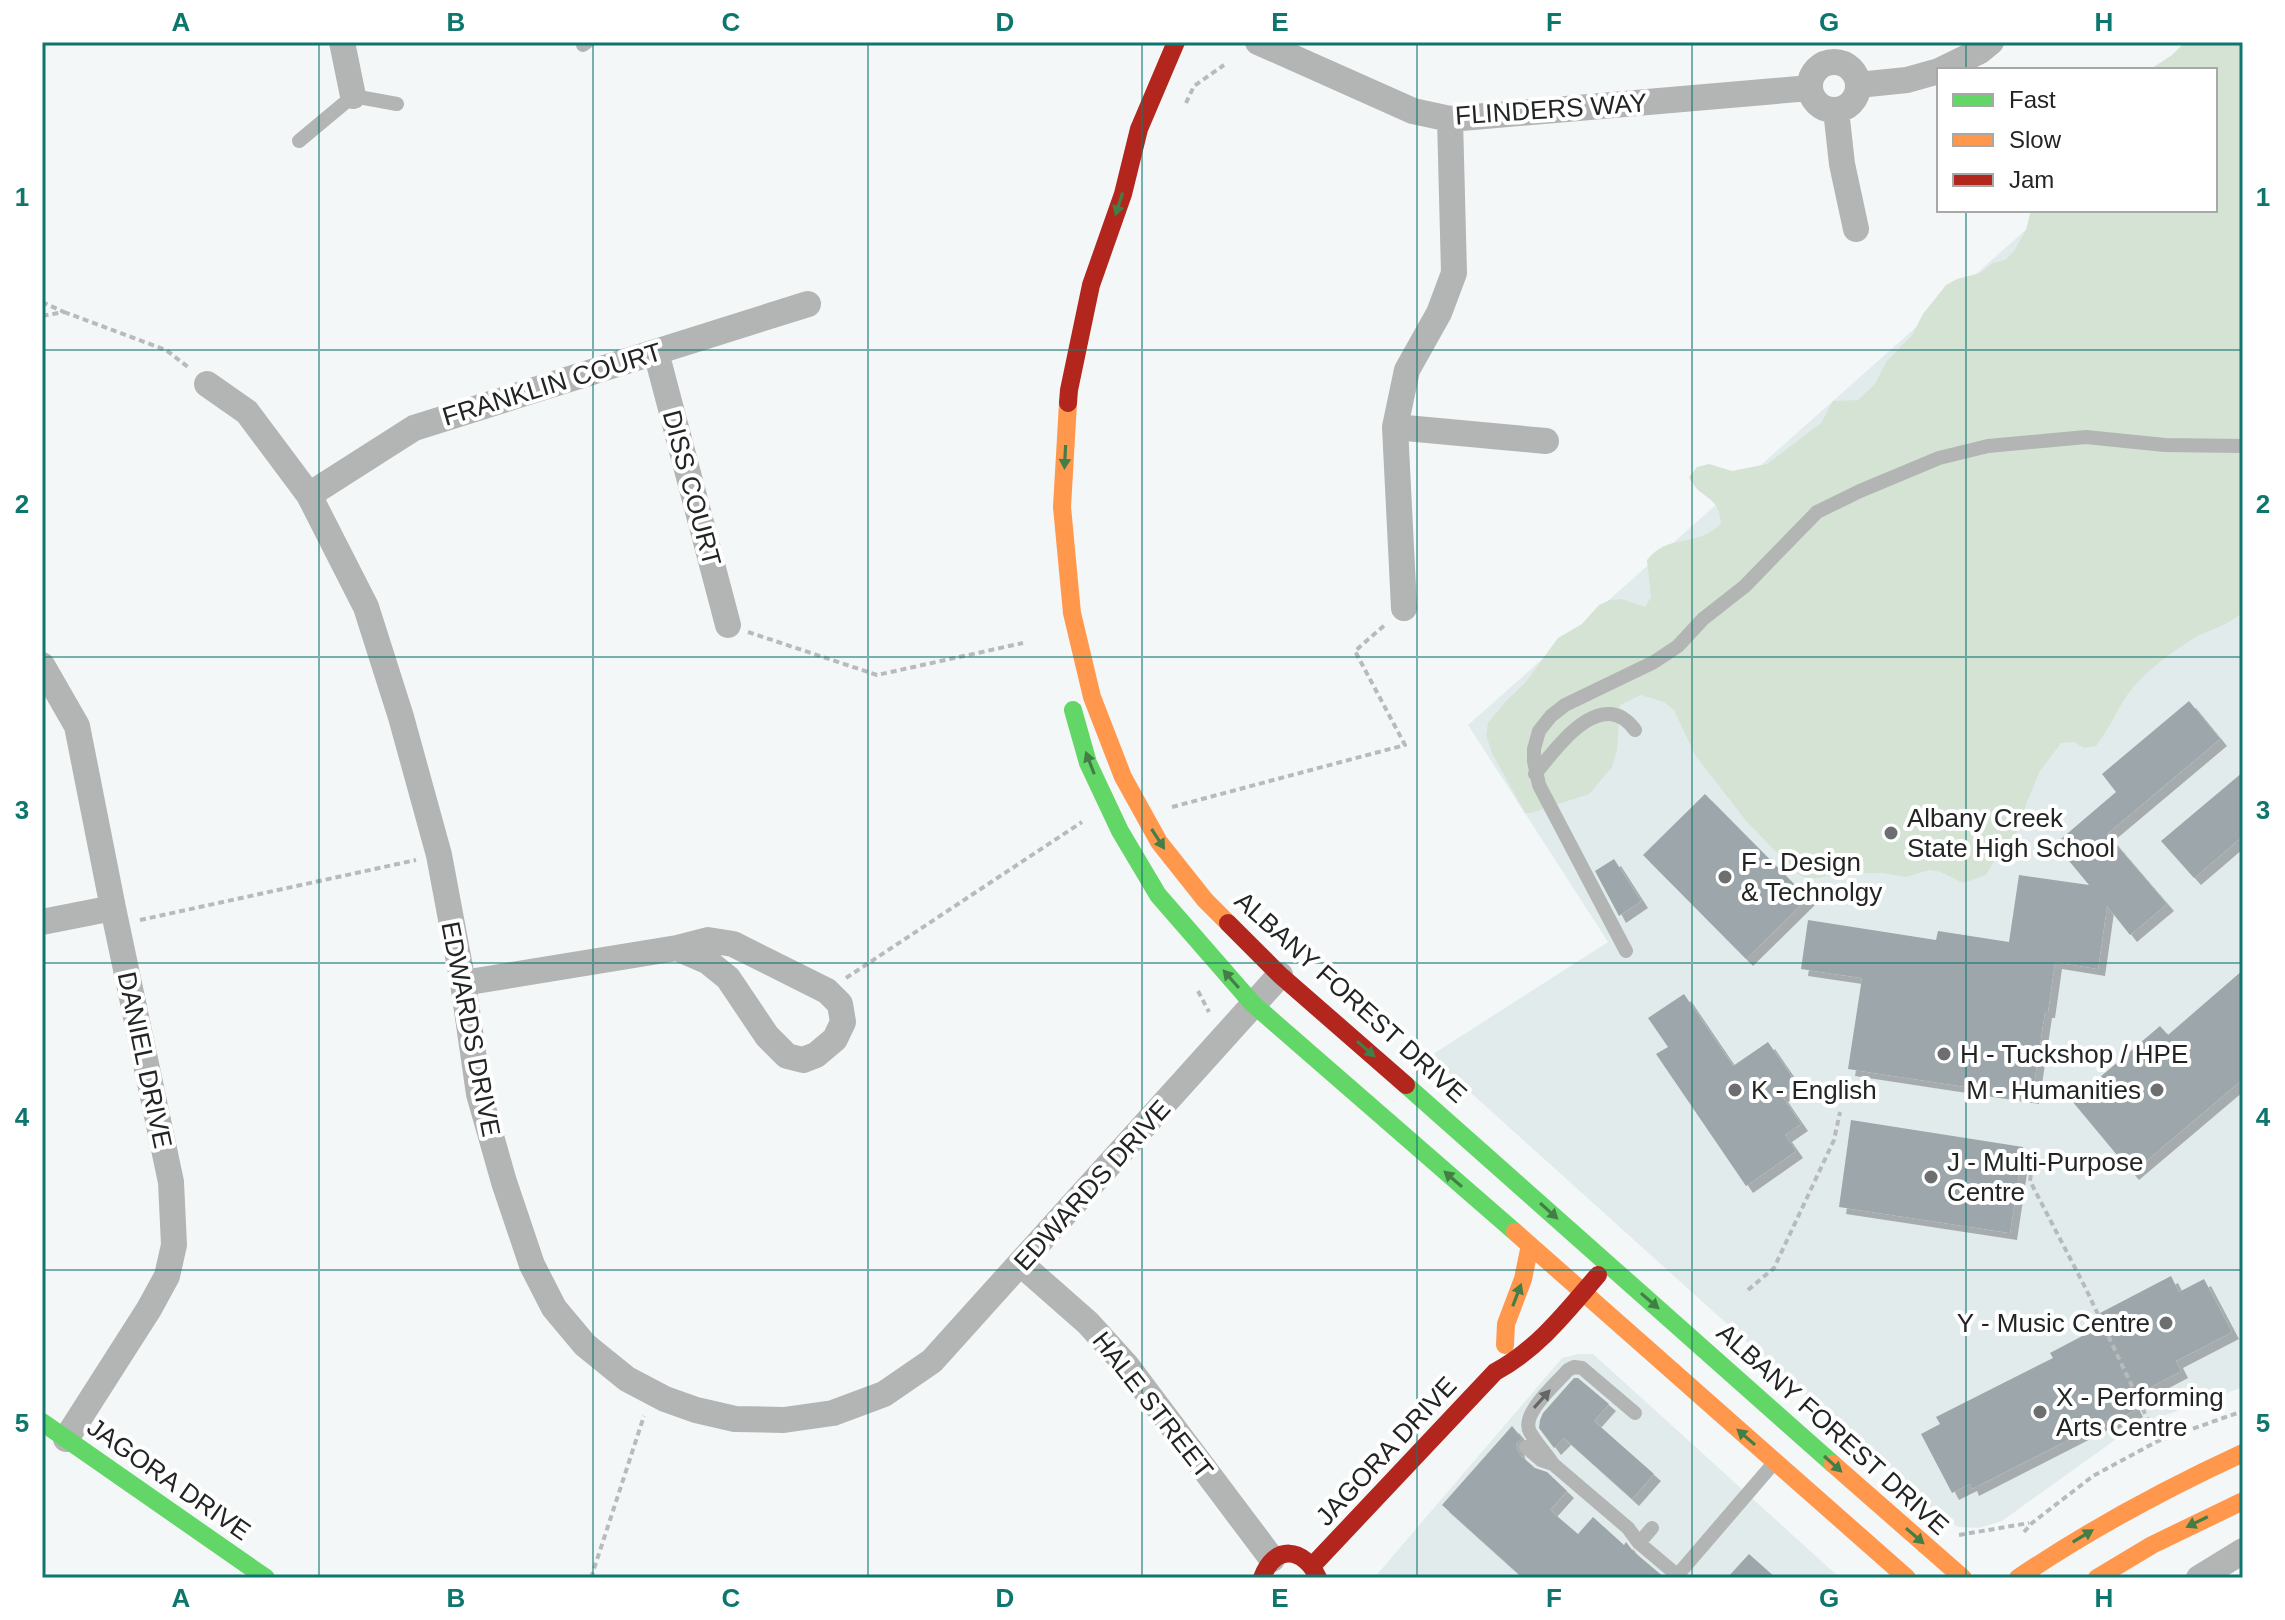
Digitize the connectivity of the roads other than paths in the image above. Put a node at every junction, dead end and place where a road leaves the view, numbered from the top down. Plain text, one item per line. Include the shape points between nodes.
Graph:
1 (342, 42) edge
2 (1176, 42) edge
3 (1258, 42) edge
4 (1991, 42) edge
5 (1944, 68) edge
6 (1937, 71) edge
7 (1858, 85) junction
8 (1810, 88) junction
9 (353, 96) junction
10 (397, 104) dead end
11 (1836, 110) junction
12 (1450, 119) junction
13 (1139, 129) junction
14 (299, 141) dead end
15 (1112, 168) dead end
16 (1856, 229) dead end
17 (808, 304) dead end
18 (656, 352) junction
19 (207, 384) road end
20 (1395, 427) junction
21 (1546, 441) dead end
22 (2243, 446) edge
23 (309, 495) junction
24 (1404, 608) road end
25 (728, 625) road end
26 (42, 665) edge
27 (1068, 691) dead end
28 (1635, 730) dead end
29 (1535, 774) junction
30 (113, 908) junction
31 (42, 922) edge
32 (677, 948) junction
33 (1626, 951) dead end
34 (1280, 975) junction
35 (463, 983) junction
36 (1253, 1004) junction
37 (1512, 1206) dead end
38 (1512, 1229) junction
39 (1530, 1245) junction
40 (1607, 1263) junction
41 (1021, 1264) junction
42 (1573, 1267) junction
43 (1583, 1292) junction
44 (1528, 1320) dead end
45 (1505, 1345) junction
46 (1495, 1372) junction
47 (1635, 1413) dead end
48 (42, 1422) edge
49 (66, 1439) junction
50 (1526, 1447) dead end
51 (1787, 1448) junction
52 (2243, 1453) edge
53 (1553, 1464) junction
54 (2243, 1501) edge
55 (1652, 1528) dead end
56 (1639, 1543) junction
57 (2243, 1551) edge
58 (1267, 1569) edge
59 (1316, 1572) edge
60 (1902, 1576) edge
61 (1676, 1577) edge
62 (266, 1578) edge
63 (1963, 1578) edge
64 (2018, 1578) edge
65 (2097, 1578) edge
66 (2199, 1578) edge

1 - 9 street
2 - 13 main road, ALBANY FOREST DRIVE
3 - 12 street, FLINDERS WAY via 1413,111
4 - 5 street
6 - 7 street
7 - 8 street via 1852,69 1831,62 1816,71
7 - 11 street via 1854,101
8 - 11 street via 1820,106
8 - 12 street, FLINDERS WAY
9 - 10 lane
9 - 14 lane
11 - 16 street
12 - 20 street via 1454,273 1407,370
13 - 15 main road, ALBANY FOREST DRIVE
13 -> 34 main road, ALBANY FOREST DRIVE via 1091,285 1069,390 1062,507 1072,613 1092,697 1123,777 1159,842 1205,900
17 - 18 street, FRANKLIN COURT
18 - 23 street, FRANKLIN COURT via 414,428
18 - 25 street, DISS COURT
19 - 23 street, EDWARDS DRIVE via 247,412
20 - 21 street
20 - 24 street
22 - 29 lane via 2086,437 1988,446 1939,458 1860,491 1817,512 1678,646 1551,716 1536,740
23 - 35 street, EDWARDS DRIVE via 366,607 401,717 439,855
26 - 30 street, DANIEL DRIVE via 77,726
36 -> 27 main road, ALBANY FOREST DRIVE via 1158,895 1120,831 1088,763
28 - 29 lane via 1622,717 1592,719 1568,735
29 - 33 lane
30 - 31 street
30 - 49 street, DANIEL DRIVE via 171,1182 174,1245 167,1276 149,1309
32 - 32 street via 707,961 728,978 787,1056 803,1060 835,1039 843,1022 840,1004 827,991 733,944 708,940
32 - 35 street
34 - 36 street, EDWARDS DRIVE
34 -> 42 main road, ALBANY FOREST DRIVE via 1505,1181
35 - 41 street, EDWARDS DRIVE via 479,1094 532,1265 554,1308 585,1345 627,1379 665,1399 735,1419 784,1420 833,1413 871,1399 932,1361
38 -> 36 main road, ALBANY FOREST DRIVE
36 - 41 street, EDWARDS DRIVE
37 - 38 lane
38 - 39 main road, ALBANY FOREST DRIVE
39 - 42 main road, ALBANY FOREST DRIVE
45 -> 39 main road via 1506,1324
40 - 42 main road, ALBANY FOREST DRIVE
40 - 43 main road, JAGORA DRIVE
40 -> 51 main road, ALBANY FOREST DRIVE
41 - 58 street, HALE STREET via 1127,1366
42 - 43 main road, ALBANY FOREST DRIVE
43 - 46 main road, JAGORA DRIVE via 1512,1365
51 -> 43 main road, ALBANY FOREST DRIVE
44 - 45 main road, JAGORA DRIVE
45 - 46 main road, JAGORA DRIVE
46 - 59 main road, JAGORA DRIVE
53 -> 47 lane via 1527,1422 1568,1370 1582,1368
48 - 49 main road, JAGORA DRIVE
49 - 62 main road, JAGORA DRIVE
50 - 53 lane
51 - 60 main road, ALBANY FOREST DRIVE
51 - 61 lane
51 -> 63 main road, ALBANY FOREST DRIVE
64 -> 52 main road via 2121,1513
53 - 56 lane
54 -> 65 main road
55 - 56 lane
56 - 61 lane
57 - 66 street
58 - 59 main road via 1281,1554 1294,1553 1304,1556

